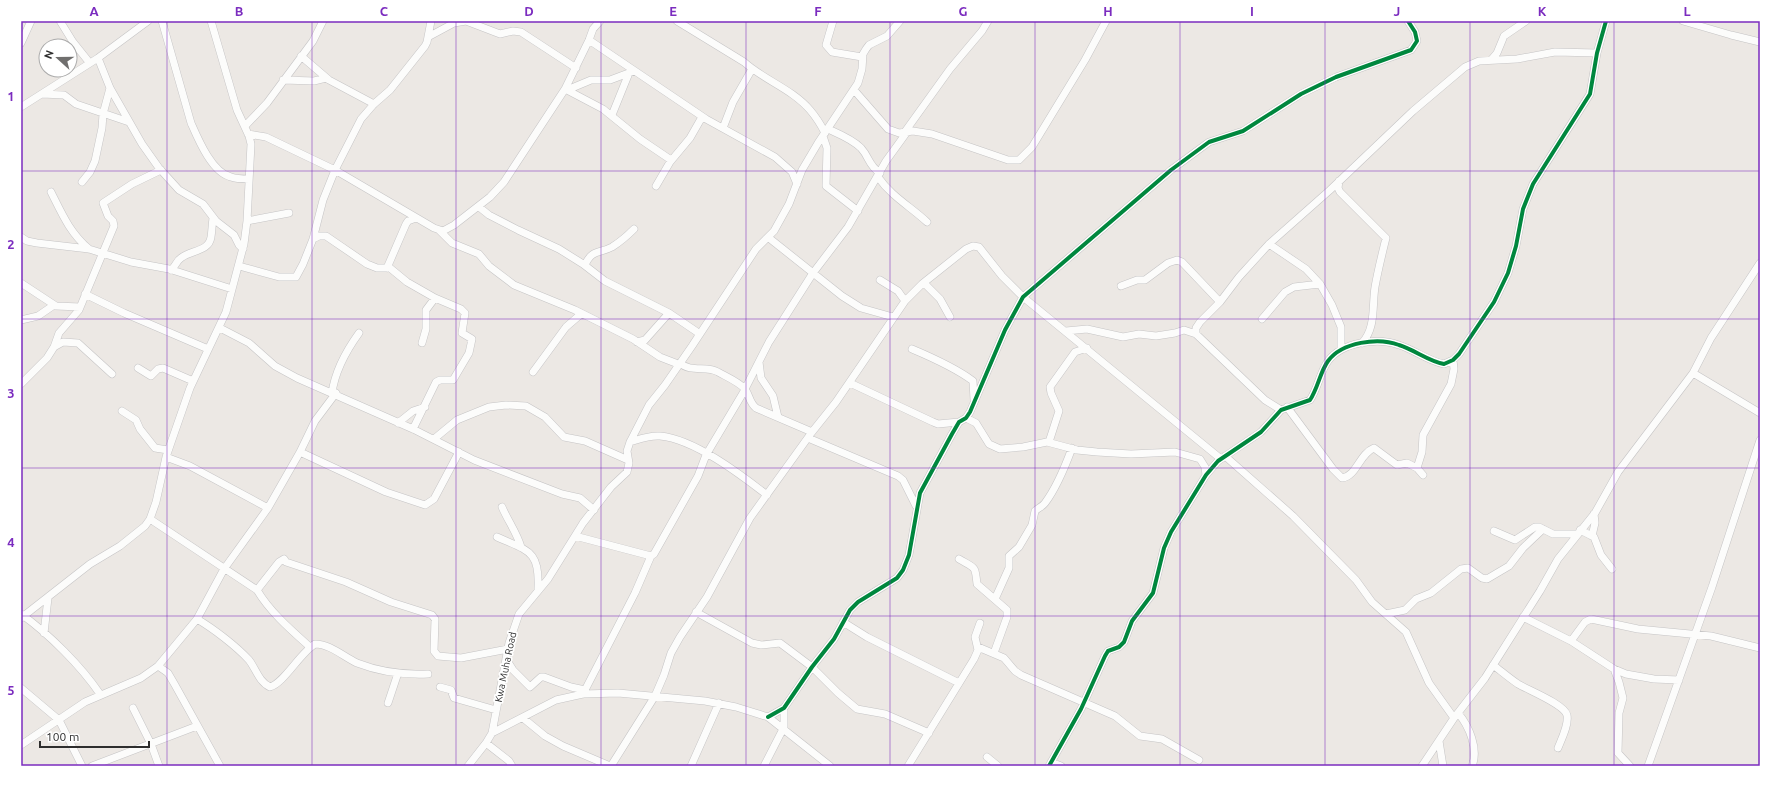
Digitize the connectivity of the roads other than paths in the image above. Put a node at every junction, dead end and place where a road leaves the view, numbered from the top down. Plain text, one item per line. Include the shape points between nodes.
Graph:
1 (31, 21) edge
2 (60, 21) edge
3 (141, 21) edge
4 (148, 21) edge
5 (162, 21) edge
6 (211, 21) edge
7 (430, 21) edge
8 (600, 21) edge
9 (677, 21) edge
10 (833, 21) edge
11 (900, 21) edge
12 (988, 21) edge
13 (1106, 21) edge
14 (1408, 21) edge
15 (1526, 21) edge
16 (1606, 21) edge
17 (1683, 21) edge
18 (322, 22) edge
19 (594, 25) edge
20 (133, 31) junction
21 (428, 37) junction
22 (590, 40) junction
23 (1760, 42) edge
24 (21, 43) edge
25 (1597, 53) junction
26 (301, 56) junction
27 (862, 57) junction
28 (98, 58) junction
29 (1491, 60) junction
30 (89, 62) junction
31 (576, 68) junction
32 (752, 69) junction
33 (632, 72) junction
34 (326, 78) junction
35 (283, 80) junction
36 (110, 88) junction
37 (566, 89) junction
38 (854, 90) junction
39 (42, 94) junction
40 (374, 104) junction
41 (21, 106) edge
42 (103, 114) junction
43 (612, 115) junction
44 (702, 117) junction
45 (129, 122) junction
46 (245, 126) junction
47 (723, 128) junction
48 (906, 132) junction
49 (825, 133) junction
50 (248, 134) junction
51 (671, 160) junction
52 (789, 168) junction
53 (160, 170) junction
54 (335, 170) junction
55 (802, 170) junction
56 (879, 175) junction
57 (249, 179) junction
58 (1339, 181) junction
59 (82, 182) dead end
60 (797, 184) junction
61 (656, 186) dead end
62 (52, 192) dead end
63 (479, 207) junction
64 (858, 211) junction
65 (289, 213) dead end
66 (213, 218) junction
67 (416, 218) junction
68 (247, 221) junction
69 (927, 222) dead end
70 (634, 229) dead end
71 (439, 230) junction
72 (21, 237) edge
73 (769, 238) junction
74 (313, 239) junction
75 (1269, 244) junction
76 (89, 249) junction
77 (242, 249) junction
78 (102, 252) junction
79 (1760, 263) edge
80 (585, 265) junction
81 (239, 266) junction
82 (387, 268) junction
83 (171, 270) junction
84 (813, 274) junction
85 (880, 280) dead end
86 (21, 283) edge
87 (924, 283) junction
88 (1320, 284) junction
89 (1121, 286) dead end
90 (232, 290) junction
91 (85, 294) junction
92 (1023, 297) junction
93 (435, 298) junction
94 (905, 300) junction
95 (1220, 302) junction
96 (54, 305) junction
97 (80, 307) junction
98 (669, 313) junction
99 (581, 314) junction
100 (893, 317) junction
101 (950, 317) dead end
102 (1262, 319) dead end
103 (21, 320) edge
104 (220, 328) junction
105 (1066, 331) junction
106 (359, 333) dead end
107 (700, 334) junction
108 (1196, 334) junction
109 (637, 342) junction
110 (422, 343) dead end
111 (1362, 343) junction
112 (54, 347) junction
113 (1086, 348) junction
114 (208, 349) junction
115 (912, 349) dead end
116 (1341, 349) junction
117 (1453, 360) junction
118 (759, 362) junction
119 (679, 364) junction
120 (138, 368) dead end
121 (533, 372) dead end
122 (1692, 373) junction
123 (112, 374) dead end
124 (193, 381) junction
125 (850, 383) junction
126 (21, 384) edge
127 (744, 389) junction
128 (334, 393) junction
129 (974, 402) junction
130 (425, 407) junction
131 (1284, 409) junction
132 (122, 411) dead end
133 (1760, 413) edge
134 (778, 417) junction
135 (966, 418) junction
136 (959, 422) junction
137 (398, 423) junction
138 (413, 429) junction
139 (810, 435) junction
140 (434, 439) junction
141 (1760, 440) edge
142 (630, 442) junction
143 (1049, 442) junction
144 (1072, 448) junction
145 (300, 452) junction
146 (459, 452) junction
147 (167, 454) junction
148 (706, 455) junction
149 (1200, 459) junction
150 (1221, 459) junction
151 (628, 460) junction
152 (1417, 468) junction
153 (1206, 475) junction
154 (1423, 475) dead end
155 (767, 495) junction
156 (916, 506) junction
157 (268, 508) junction
158 (502, 508) dead end
159 (594, 510) junction
160 (1594, 514) junction
161 (150, 518) junction
162 (1543, 529) junction
163 (1494, 531) dead end
164 (1578, 532) junction
165 (576, 534) junction
166 (1592, 536) junction
167 (497, 537) dead end
168 (521, 547) junction
169 (651, 556) junction
170 (959, 559) dead end
171 (224, 569) junction
172 (1612, 569) dead end
173 (257, 590) junction
174 (538, 590) junction
175 (48, 598) junction
176 (995, 599) junction
177 (696, 612) junction
178 (1386, 614) junction
179 (22, 616) edge
180 (1523, 617) junction
181 (197, 619) junction
182 (843, 622) junction
183 (980, 623) dead end
184 (44, 634) junction
185 (1694, 635) junction
186 (1571, 641) junction
187 (310, 647) junction
188 (978, 647) junction
189 (1760, 648) edge
190 (508, 649) junction
191 (994, 653) junction
192 (506, 659) junction
193 (1493, 665) junction
194 (158, 666) junction
195 (812, 667) junction
196 (1614, 669) junction
197 (398, 673) junction
198 (428, 674) dead end
199 (1679, 680) junction
200 (959, 683) junction
201 (440, 687) dead end
202 (21, 688) edge
203 (584, 692) junction
204 (100, 694) junction
205 (655, 696) junction
206 (1084, 702) junction
207 (388, 703) dead end
208 (719, 703) junction
209 (133, 708) dead end
210 (784, 708) junction
211 (496, 710) junction
212 (1456, 716) junction
213 (768, 717) junction
214 (522, 718) junction
215 (59, 720) junction
216 (197, 726) junction
217 (784, 727) junction
218 (492, 733) junction
219 (929, 733) junction
220 (1439, 741) junction
221 (486, 743) junction
222 (151, 744) junction
223 (21, 745) edge
224 (1558, 748) dead end
225 (987, 757) dead end
226 (1199, 760) dead end
227 (1050, 764) edge
228 (82, 766) edge
229 (92, 766) edge
230 (159, 766) edge
231 (220, 766) edge
232 (468, 766) edge
233 (512, 766) edge
234 (611, 766) edge
235 (691, 766) edge
236 (764, 766) edge
237 (830, 766) edge
238 (908, 766) edge
239 (998, 766) edge
240 (1061, 766) edge
241 (1422, 766) edge
242 (1443, 766) edge
243 (1472, 766) edge
244 (1630, 766) edge
245 (1648, 766) edge

1 - 24 street
2 - 30 street
3 - 20 street
4 - 20 street
5 - 57 street via 191,123 202,146 220,172 231,178
6 - 46 street via 233,96
7 - 21 street
8 - 19 street
9 - 32 street
10 - 27 street via 826,45 828,49 832,52
11 - 27 street via 887,36 869,45
12 - 48 street via 950,69
13 - 48 street via 1032,147 1019,160 1008,160 932,134
14 - 92 street via 1417,41 1411,50 1336,77 1285,103 1243,131 1209,142 1171,170
15 - 29 street via 1504,36 1498,53
16 - 25 street
17 - 23 street
18 - 26 street via 313,41
19 - 22 street
20 - 28 street
21 - 31 street via 454,23 466,21 500,34 521,32
21 - 40 street via 425,46 390,90
22 - 31 street
22 - 33 street
25 - 29 street via 1555,52 1517,59
25 - 117 street via 1592,87 1587,101 1542,170 1526,200 1516,246 1504,281 1494,302
26 - 34 street
26 - 35 street
27 - 38 street via 861,76
28 - 30 street
28 - 36 street
29 - 58 street via 1479,61 1465,67 1413,111
30 - 39 street
31 - 37 street
32 - 47 street via 733,102
32 - 49 street via 806,106 818,119
33 - 37 street via 610,80 591,80
33 - 43 street
33 - 44 street
34 - 35 street via 314,81
34 - 40 street
35 - 46 street via 267,103
36 - 42 street
36 - 45 street
37 - 43 street
37 - 63 street via 504,182
38 - 48 street via 888,129
38 - 49 street
39 - 41 street
39 - 42 street via 64,95 76,104
40 - 54 street via 361,119
42 - 45 street
42 - 59 street via 95,162
43 - 51 street via 640,139
44 - 47 street
44 - 51 street via 690,138
45 - 53 street
46 - 50 street
47 - 52 street via 775,157
48 - 56 street
49 - 55 street
49 - 56 street via 860,147 866,154 870,166
49 - 64 street via 826,186
50 - 54 street via 266,137
50 - 57 street via 251,144
51 - 61 street
52 - 55 street
52 - 60 street
53 - 66 street via 179,190 203,204
53 - 78 street via 103,203 114,226
54 - 67 street
54 - 74 street via 323,200
55 - 60 street
56 - 64 street
56 - 69 street via 885,187
57 - 68 street
58 - 75 street
58 - 111 street via 1340,192 1386,238 1374,296 1370,332
60 - 73 street via 789,204
62 - 76 street via 68,227
63 - 71 street via 449,229
63 - 80 street via 489,215 559,249
64 - 84 street
65 - 68 street
66 - 77 street via 234,235
66 - 83 street via 211,239 208,244 201,250 182,257
67 - 71 street
67 - 82 street via 406,224
68 - 77 street
70 - 80 street via 610,248 588,257
71 - 99 street via 452,243 480,254 489,266 514,285
72 - 76 street via 37,244
73 - 84 street
73 - 107 street via 756,249
74 - 81 street via 296,277 279,277
74 - 82 street via 326,236 367,264
75 - 88 street via 1306,269
75 - 95 street
76 - 78 street
77 - 81 street
78 - 83 street via 132,262
78 - 91 street
79 - 122 street via 1711,338
80 - 98 street via 605,282
81 - 90 street
82 - 93 street
83 - 90 street
84 - 100 street via 861,308
84 - 118 street
85 - 94 street via 898,291
86 - 96 street
87 - 92 street via 966,249 976,246
87 - 94 street
87 - 101 street via 940,299
88 - 102 street via 1294,287 1285,292
88 - 116 street via 1341,327
89 - 95 street via 1145,280 1168,263 1177,260 1182,262
90 - 104 street
91 - 97 street
91 - 114 street
92 - 105 street
92 - 129 street via 1005,330
93 - 110 street via 426,310 426,329
93 - 130 street via 463,310 466,318 462,333 473,342 454,378 450,381 438,380
94 - 100 street
95 - 108 street via 1200,322
96 - 97 street
96 - 103 street via 38,316
97 - 112 street via 59,333
98 - 107 street
98 - 109 street via 645,340
99 - 109 street
99 - 121 street via 566,327
100 - 125 street
104 - 114 street
104 - 128 street via 249,343 275,366
105 - 108 street via 1087,329 1123,337 1139,334 1156,336 1184,330
105 - 113 street
106 - 128 street via 347,350 334,381
107 - 119 street
108 - 131 street via 1265,400
109 - 119 street via 649,351
111 - 116 street
111 - 117 street via 1397,344 1444,364
112 - 123 street via 63,342 78,343
112 - 126 street via 43,363
113 - 143 street via 1075,352 1050,387 1059,411
113 - 150 street
114 - 124 street
115 - 129 street via 973,381
116 - 131 street via 1328,361 1310,400
117 - 152 street via 1451,384 1423,435 1422,452
118 - 127 street
118 - 134 street via 761,378 773,396
119 - 127 street via 717,371
119 - 142 street via 649,405
120 - 124 street via 150,376 163,368
122 - 133 street
122 - 160 street via 1618,472
124 - 147 street
125 - 136 street via 938,424
125 - 139 street
127 - 134 street via 753,405
127 - 148 street
128 - 137 street
128 - 145 street via 315,421
129 - 135 street
130 - 137 street via 413,411
130 - 138 street
131 - 150 street via 1261,432
131 - 152 street via 1342,478 1351,474 1366,452 1374,448 1397,465 1407,464
132 - 147 street via 136,420 155,448
134 - 139 street
135 - 136 street
135 - 143 street via 976,423 985,439 994,447 1007,449
136 - 156 street via 929,475
137 - 138 street
138 - 140 street
139 - 155 street
139 - 156 street via 898,476 903,480
140 - 146 street
140 - 151 street via 457,420 490,407 526,406 545,417 564,437 585,441
141 - 185 street
142 - 148 street via 648,436 659,436 694,446
142 - 151 street, Kwa Muha Road
143 - 144 street
144 - 149 street via 1118,454 1175,452
144 - 176 street via 1056,485 1044,505 1035,511 1033,523 1019,548 1009,556 1009,568
145 - 146 street via 386,492 425,505 434,499
145 - 157 street
146 - 159 street via 521,479 580,498
147 - 157 street
147 - 161 street
148 - 155 street via 728,466
148 - 169 street via 698,476
149 - 150 street
149 - 153 street
150 - 153 street
150 - 178 street via 1294,516
151 - 159 street, Kwa Muha Road via 627,472 611,487
152 - 154 street
153 - 206 street via 1171,532 1164,548 1153,593 1132,621 1124,642 1108,651
155 - 177 street via 750,518 707,597
156 - 182 street via 913,536 903,570 886,586 858,602
157 - 171 street
158 - 168 street
159 - 165 street, Kwa Muha Road
160 - 164 street
160 - 166 street
161 - 171 street
161 - 175 street via 145,526 120,546 90,564
162 - 163 street via 1535,527 1515,540
162 - 164 street via 1553,534
162 - 178 street via 1509,566 1487,578 1482,578 1468,568 1461,568 1431,593 1416,599 1405,610
164 - 166 street
164 - 180 street via 1558,559
165 - 169 street
165 - 174 street, Kwa Muha Road
166 - 172 street via 1601,555
167 - 168 street
168 - 174 street via 538,566
169 - 203 street
170 - 176 street via 975,569 977,584
171 - 173 street
171 - 181 street
173 - 187 street via 286,626
173 - 190 street via 279,562 284,560 346,582 391,602 432,615 435,619 434,651 438,656 461,658
174 - 190 street, Kwa Muha Road via 518,614
175 - 179 street
175 - 184 street
176 - 191 street via 1007,610 1007,617
177 - 195 street via 752,643 780,643
177 - 205 street via 671,653
178 - 212 street via 1410,637 1429,683
179 - 184 street
180 - 186 street
180 - 193 street
181 - 187 street via 241,652 250,661 257,675 270,687 278,682
181 - 194 street
182 - 195 street via 834,639
182 - 200 street via 867,637
183 - 188 street via 974,640
184 - 204 street via 78,666
185 - 186 street via 1638,630 1591,619 1584,622
185 - 189 street via 1711,636
185 - 199 street
186 - 196 street
187 - 197 street via 321,644 358,663
188 - 191 street
188 - 200 street via 974,659
190 - 192 street, Kwa Muha Road
191 - 206 street via 1004,658 1021,675
192 - 203 street via 530,687 544,677
192 - 211 street, Kwa Muha Road
193 - 212 street
193 - 224 street via 1518,684 1555,703 1564,711 1567,716
194 - 204 street via 141,678
194 - 216 street via 168,673
195 - 210 street
195 - 219 street via 857,709 885,714
196 - 199 street via 1626,674
196 - 244 street via 1623,698 1619,713 1618,753
197 - 198 street
197 - 207 street
199 - 245 street
200 - 219 street
201 - 211 street via 451,690 454,698
202 - 215 street
203 - 205 street
203 - 214 street via 556,700
204 - 215 street
205 - 208 street
205 - 234 street
206 - 226 street via 1114,716 1140,736 1162,739
206 - 227 street
208 - 213 street
208 - 235 street
209 - 222 street
210 - 213 street
210 - 217 street
211 - 218 street, Kwa Muha Road
212 - 220 street
212 - 243 street via 1469,729 1473,741
213 - 217 street
214 - 218 street
214 - 234 street via 555,742
215 - 223 street
215 - 228 street
216 - 222 street
216 - 231 street
217 - 236 street
217 - 237 street
218 - 221 street, Kwa Muha Road
219 - 238 street
220 - 241 street
220 - 242 street
221 - 232 street, Kwa Muha Road
221 - 233 street
222 - 229 street
222 - 230 street
225 - 239 street
227 - 240 street

